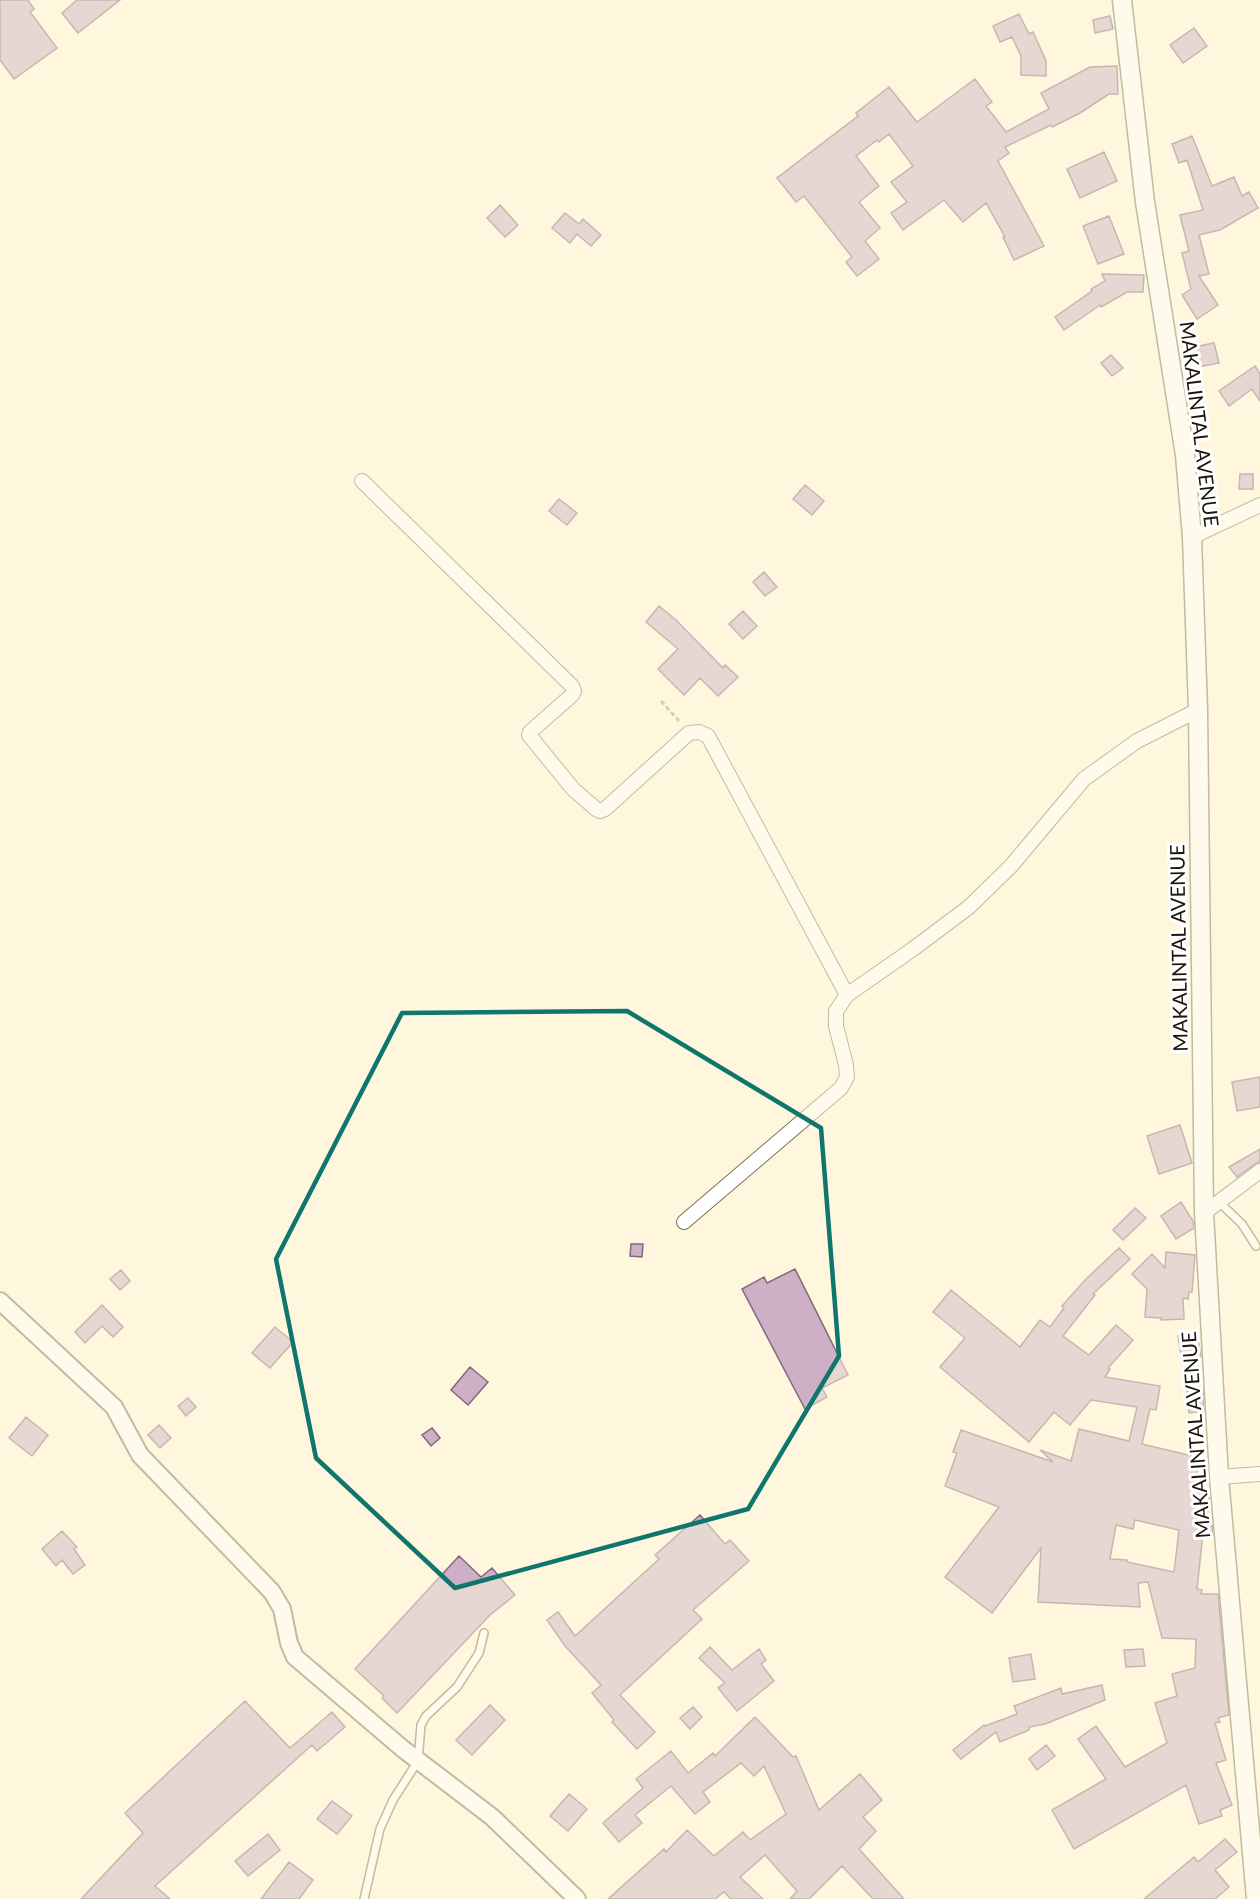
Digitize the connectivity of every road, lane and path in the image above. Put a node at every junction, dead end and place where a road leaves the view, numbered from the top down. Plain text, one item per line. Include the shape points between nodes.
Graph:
1 (1122, 0) edge
2 (362, 481) dead end
3 (1260, 505) edge
4 (1192, 537) junction
5 (661, 701) dead end
6 (1197, 710) junction
7 (689, 733) junction
8 (847, 995) junction
9 (1260, 1171) edge
10 (1219, 1202) junction
11 (1204, 1213) junction
12 (684, 1222) dead end
13 (1256, 1246) dead end
14 (0, 1301) edge
15 (1260, 1474) edge
16 (1219, 1477) junction
17 (484, 1633) dead end
18 (418, 1761) junction
19 (364, 1899) edge
20 (577, 1899) edge
21 (1256, 1899) edge

1 - 4 main road, MAKALINTAL AVENUE via 1145,202 1185,455
2 - 7 street via 572,686 572,695 529,735 573,789 596,809 605,809
3 - 4 street
4 - 6 main road, MAKALINTAL AVENUE
5 - 7 path
6 - 8 street via 1137,741 1084,779 1011,866 969,907
6 - 11 main road, MAKALINTAL AVENUE
7 - 8 street via 708,736
8 - 12 street via 836,1011 847,1077 841,1089
9 - 10 street
10 - 11 street
10 - 13 lane via 1242,1224
11 - 16 main road, MAKALINTAL AVENUE
14 - 18 street via 114,1407 140,1455 272,1592 282,1609 295,1657
15 - 16 street
16 - 21 main road, MAKALINTAL AVENUE
17 - 18 lane via 479,1653 457,1688 421,1725
18 - 19 lane via 380,1829
18 - 20 street via 492,1817

